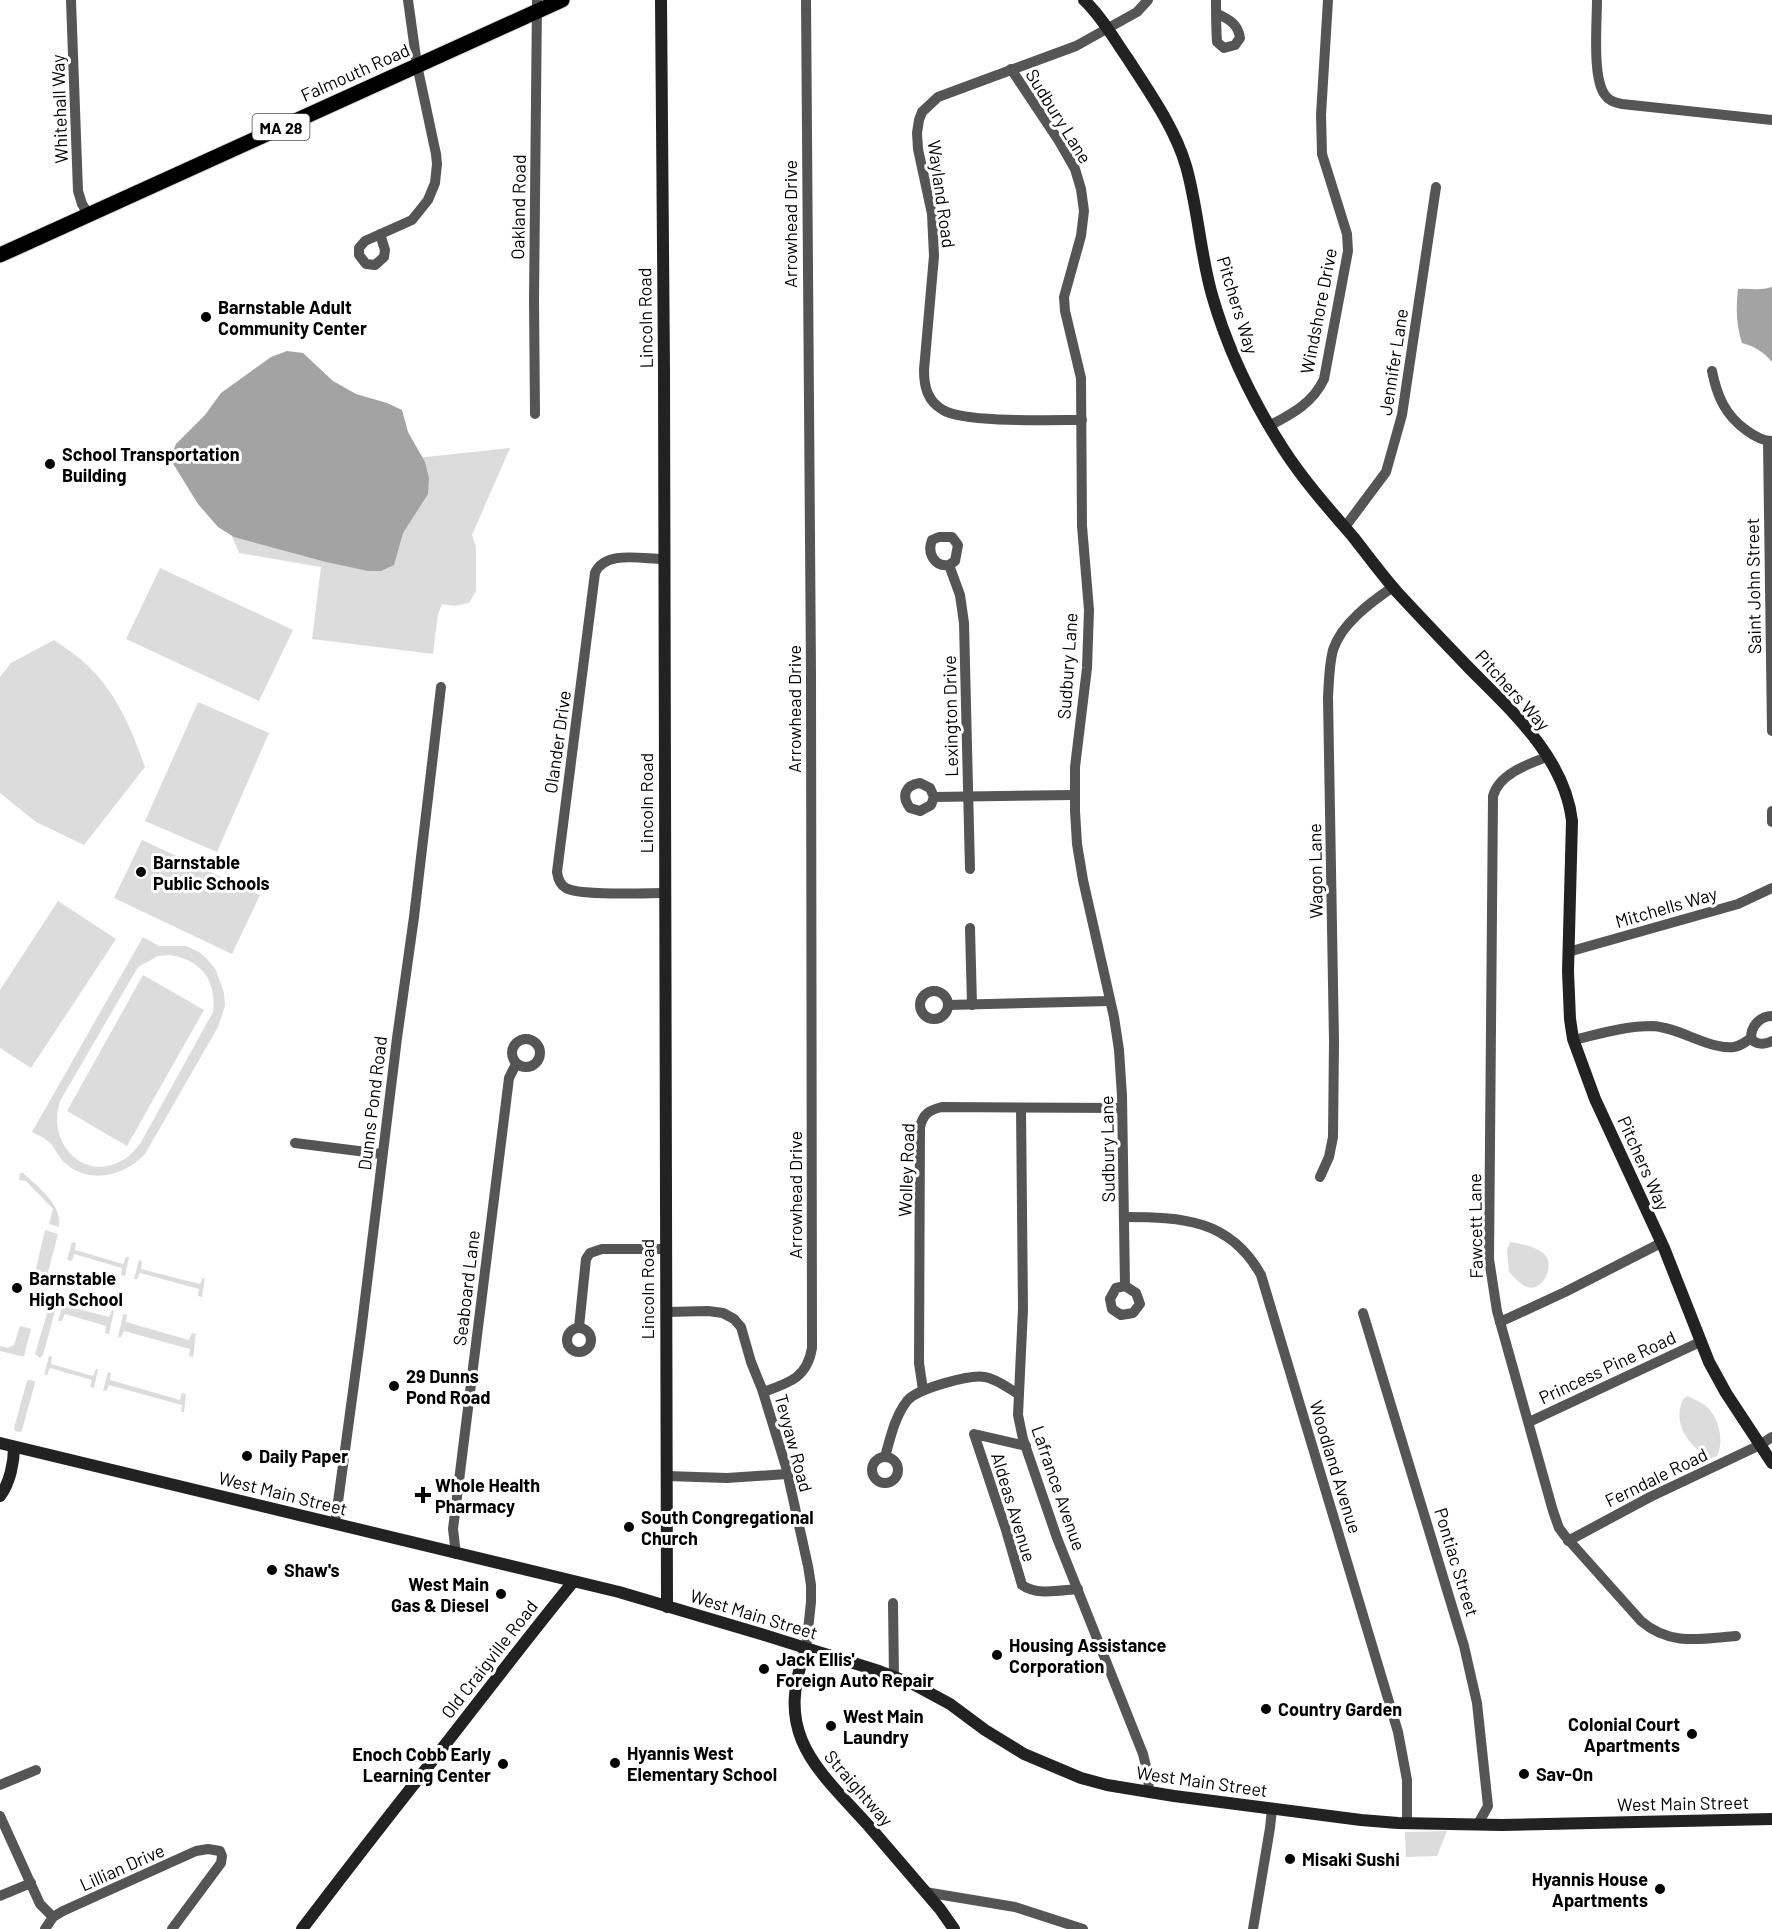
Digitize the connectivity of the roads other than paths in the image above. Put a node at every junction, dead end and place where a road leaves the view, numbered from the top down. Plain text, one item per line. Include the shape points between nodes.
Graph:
1 (71, 0) edge
2 (408, 0) edge
3 (562, 0) edge
4 (661, 0) edge
5 (806, 0) edge
6 (1084, 0) edge
7 (1148, 0) edge
8 (1216, 0) edge
9 (1328, 0) edge
10 (1597, 0) edge
11 (537, 6) edge
12 (1216, 13) dead end
13 (1108, 30) junction
14 (417, 65) junction
15 (1011, 69) junction
16 (1772, 120) edge
17 (1436, 187) dead end
18 (88, 215) junction
19 (380, 234) dead end
20 (0, 255) edge
21 (1712, 371) dead end
22 (535, 414) dead end
23 (1082, 420) junction
24 (1269, 426) junction
25 (1770, 441) edge
26 (1345, 527) junction
27 (663, 559) junction
28 (949, 565) dead end
29 (1393, 587) junction
30 (441, 687) dead end
31 (1772, 731) edge
32 (1547, 757) junction
33 (1074, 795) junction
34 (934, 797) dead end
35 (968, 797) junction
36 (1772, 810) edge
37 (1772, 822) edge
38 (970, 869) dead end
39 (1772, 888) edge
40 (664, 893) junction
41 (970, 928) dead end
42 (1568, 952) junction
43 (1110, 1001) junction
44 (948, 1005) dead end
45 (972, 1005) junction
46 (1772, 1016) edge
47 (1751, 1038) junction
48 (1573, 1040) junction
49 (1772, 1041) edge
50 (516, 1064) dead end
51 (1021, 1108) junction
52 (1122, 1108) junction
53 (295, 1143) dead end
54 (382, 1154) junction
55 (1320, 1177) dead end
56 (1124, 1217) junction
57 (1661, 1243) junction
58 (665, 1249) junction
59 (1125, 1286) dead end
60 (666, 1312) junction
61 (1363, 1313) dead end
62 (1500, 1322) junction
63 (579, 1327) dead end
64 (1700, 1342) junction
65 (923, 1390) junction
66 (763, 1392) junction
67 (1018, 1394) junction
68 (1529, 1422) junction
69 (1772, 1437) edge
70 (0, 1443) edge
71 (1760, 1445) junction
72 (1026, 1446) junction
73 (14, 1447) junction
74 (885, 1457) dead end
75 (1772, 1463) edge
76 (787, 1474) junction
77 (667, 1476) junction
78 (0, 1496) edge
79 (335, 1524) junction
80 (1568, 1541) junction
81 (456, 1554) junction
82 (573, 1582) junction
83 (1078, 1589) junction
84 (893, 1603) dead end
85 (667, 1606) junction
86 (1736, 1636) dead end
87 (806, 1649) junction
88 (894, 1677) junction
89 (36, 1770) dead end
90 (0, 1785) edge
91 (1148, 1792) junction
92 (1272, 1809) junction
93 (0, 1816) edge
94 (1772, 1819) edge
95 (1407, 1823) junction
96 (1478, 1824) junction
97 (31, 1883) junction
98 (925, 1892) junction
99 (0, 1896) edge
100 (53, 1917) junction
101 (45, 1929) edge
102 (172, 1929) edge
103 (302, 1929) edge
104 (954, 1929) edge
105 (1083, 1929) edge
106 (1253, 1929) edge

1 - 18 street, Whitehall Way via 78,191
2 - 14 street
3 - 11 main road, Falmouth Road / MA 28
4 - 27 main road, Lincoln Road
5 - 66 street, Arrowhead Drive via 812,1348 802,1373
6 - 13 main road, Pitchers Way
7 - 13 street, Wayland Road via 1142,9
8 - 12 street
9 - 24 street, Windshore Drive via 1322,154 1347,234 1348,251 1324,379 1310,400
10 - 16 street via 1598,80 1605,95 1614,102
11 - 14 main road, Falmouth Road / MA 28
11 - 22 street, Oakland Road
13 - 15 street, Wayland Road
13 - 24 main road, Pitchers Way via 1151,95 1184,158 1218,313 1238,366
14 - 18 main road, Falmouth Road / MA 28
14 - 19 street via 436,154 435,183 418,214
15 - 23 street, Sudbury Lane via 1071,160 1081,189 1083,228 1064,302 1081,378
15 - 23 street, Wayland Road via 938,97 919,120 918,149 932,214 934,256 924,386 934,403 951,414
17 - 26 street, Jennifer Lane via 1402,415 1386,472
18 - 20 main road, Falmouth Road / MA 28
21 - 25 street via 1727,413 1749,432
23 - 33 street, Sudbury Lane via 1082,526 1089,628
24 - 26 main road, Pitchers Way
25 - 31 street, Saint John Street
26 - 29 main road, Pitchers Way
27 - 40 main road, Lincoln Road
27 - 40 street, Olander Drive via 610,560 595,573 556,873 568,889
28 - 35 street, Lexington Drive via 963,615
29 - 32 main road, Pitchers Way via 1514,714
29 - 55 street, Wagon Lane via 1348,626 1336,642 1330,662 1333,1137
30 - 54 street, Dunns Pond Road
32 - 42 main road, Pitchers Way via 1564,788 1572,821
32 - 62 street, Fawcett Lane via 1508,776 1493,796 1489,1258
33 - 35 street
33 - 43 street, Sudbury Lane via 1083,880
34 - 35 street
35 - 38 street, Lexington Drive
36 - 37 street
39 - 42 street, Mitchells Way via 1738,904
40 - 58 main road, Lincoln Road
41 - 45 street
42 - 48 main road, Pitchers Way
43 - 45 street
43 - 52 street, Sudbury Lane via 1119,1050
44 - 45 street
46 - 47 street via 1757,1023
47 - 48 street via 1737,1047 1726,1047 1650,1026
47 - 49 street via 1762,1044
48 - 57 main road, Pitchers Way via 1595,1100
50 - 81 street, Seaboard Lane via 509,1078 466,1420 453,1529
51 - 52 street, Wolley Road
51 - 65 street, Wolley Road via 942,1107 922,1117 919,1363
51 - 67 street, Lafrance Avenue via 1024,1251
52 - 56 street, Sudbury Lane
53 - 54 street
54 - 79 street, Dunns Pond Road
56 - 59 street, Sudbury Lane
56 - 95 street, Woodland Avenue via 1201,1223 1234,1240 1261,1275 1398,1732 1407,1780
57 - 62 street
57 - 64 main road, Pitchers Way
58 - 60 main road, Lincoln Road
58 - 63 street via 602,1249 590,1253 586,1259
60 - 66 street, Tevyaw Road via 708,1311 734,1319 741,1327
60 - 77 main road, Lincoln Road
61 - 96 street, Pontiac Street via 1478,1703 1488,1806
62 - 68 street, Fawcett Lane
64 - 68 street, Princess Pine Road
64 - 71 main road, Pitchers Way via 1718,1379
65 - 67 street via 969,1377 984,1377
65 - 74 street via 902,1408
66 - 76 street, Tevyaw Road
67 - 72 street, Lafrance Avenue via 1018,1415
68 - 80 street, Fawcett Lane via 1556,1521
69 - 71 street, Ferndale Road
70 - 73 main road, West Main Street
71 - 75 main road, Pitchers Way
71 - 80 street, Ferndale Road
72 - 83 street, Lafrance Avenue
72 - 83 street, Aldeas Avenue via 974,1434 1022,1585 1044,1591
73 - 78 main road via 11,1469
73 - 79 main road, West Main Street
76 - 77 street
76 - 87 street, Tevyaw Road via 811,1585
77 - 85 main road, Lincoln Road
79 - 81 main road, West Main Street
80 - 86 street, Fawcett Lane via 1655,1632 1687,1640
81 - 82 main road, West Main Street
82 - 85 main road, West Main Street
82 - 103 main road, Old Craigville Road
83 - 91 street, Lafrance Avenue via 1143,1754
84 - 88 street
85 - 87 main road, West Main Street
87 - 88 main road, West Main Street
87 - 98 main road, Straightway via 794,1695 797,1728 805,1749 839,1795
88 - 91 main road, West Main Street via 950,1704 1032,1758 1091,1781
89 - 90 street
91 - 92 main road, West Main Street
92 - 95 main road, West Main Street
92 - 106 street
93 - 97 street
94 - 96 main road, West Main Street
95 - 96 main road, West Main Street
97 - 99 street
97 - 100 street via 43,1908
98 - 104 main road, Straightway
98 - 105 street via 1015,1907
100 - 101 street, Lillian Drive
100 - 102 street, Lillian Drive via 196,1851 220,1851 222,1861

